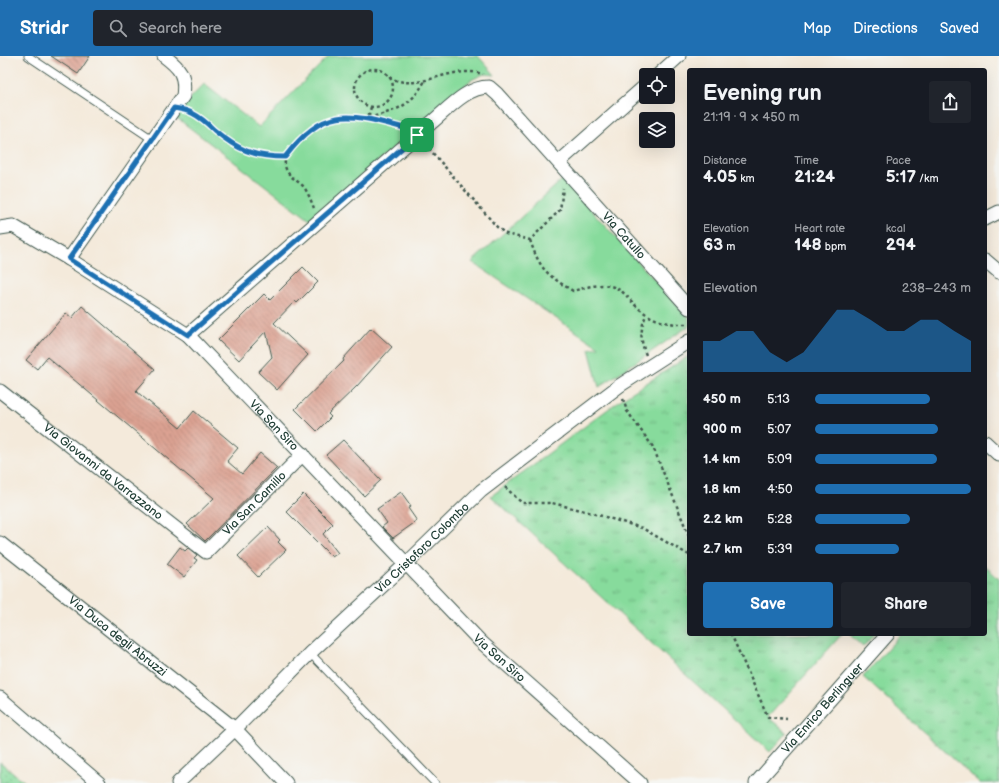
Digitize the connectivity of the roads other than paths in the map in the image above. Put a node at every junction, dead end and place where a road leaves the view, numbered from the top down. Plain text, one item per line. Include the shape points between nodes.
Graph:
1 (28, 56) edge
2 (164, 56) edge
3 (679, 56) edge
4 (666, 68) edge
5 (639, 92) edge
6 (152, 139) junction
7 (562, 166) junction
8 (999, 212) edge
9 (987, 219) edge
10 (0, 227) edge
11 (69, 259) junction
12 (987, 262) edge
13 (999, 272) edge
14 (687, 306) edge
15 (188, 335) junction
16 (687, 343) edge
17 (0, 392) edge
18 (987, 444) edge
19 (303, 454) junction
20 (999, 455) edge
21 (0, 543) edge
22 (206, 552) joint
23 (406, 564) junction
24 (886, 636) edge
25 (310, 653) junction
26 (0, 698) edge
27 (235, 729) junction
28 (99, 783) edge
29 (178, 783) edge
30 (286, 783) edge
31 (435, 783) edge
32 (640, 783) edge
33 (756, 783) edge

1 - 6 lane
2 - 6 street via 180,69 183,78 182,96
3 - 4 street
5 - 7 street
6 - 11 street
7 - 14 street, Via Catullo
7 - 15 street, Via Catullo via 489,86 470,90
8 - 9 street
10 - 11 street, Via San Siro via 13,226
11 - 15 street, Via San Siro
12 - 13 street
15 - 19 street, Via San Siro
16 - 23 street, Via Cristoforo Colombo via 619,386 481,491
17 - 22 street, Via Giovanni da Varrazzano
18 - 20 street
19 - 22 street, Via San Camillo
19 - 23 street, Via San Siro
21 - 27 street, Via Duca degli Abruzzi
23 - 25 street, Via Cristoforo Colombo
23 - 32 street, Via San Siro via 480,641
24 - 33 street, Via Enrico Berlinguer
25 - 27 street, Via Cristoforo Colombo
25 - 31 lane
26 - 28 street
27 - 29 street, Via Cristoforo Colombo
27 - 30 street, Via Duca degli Abruzzi

